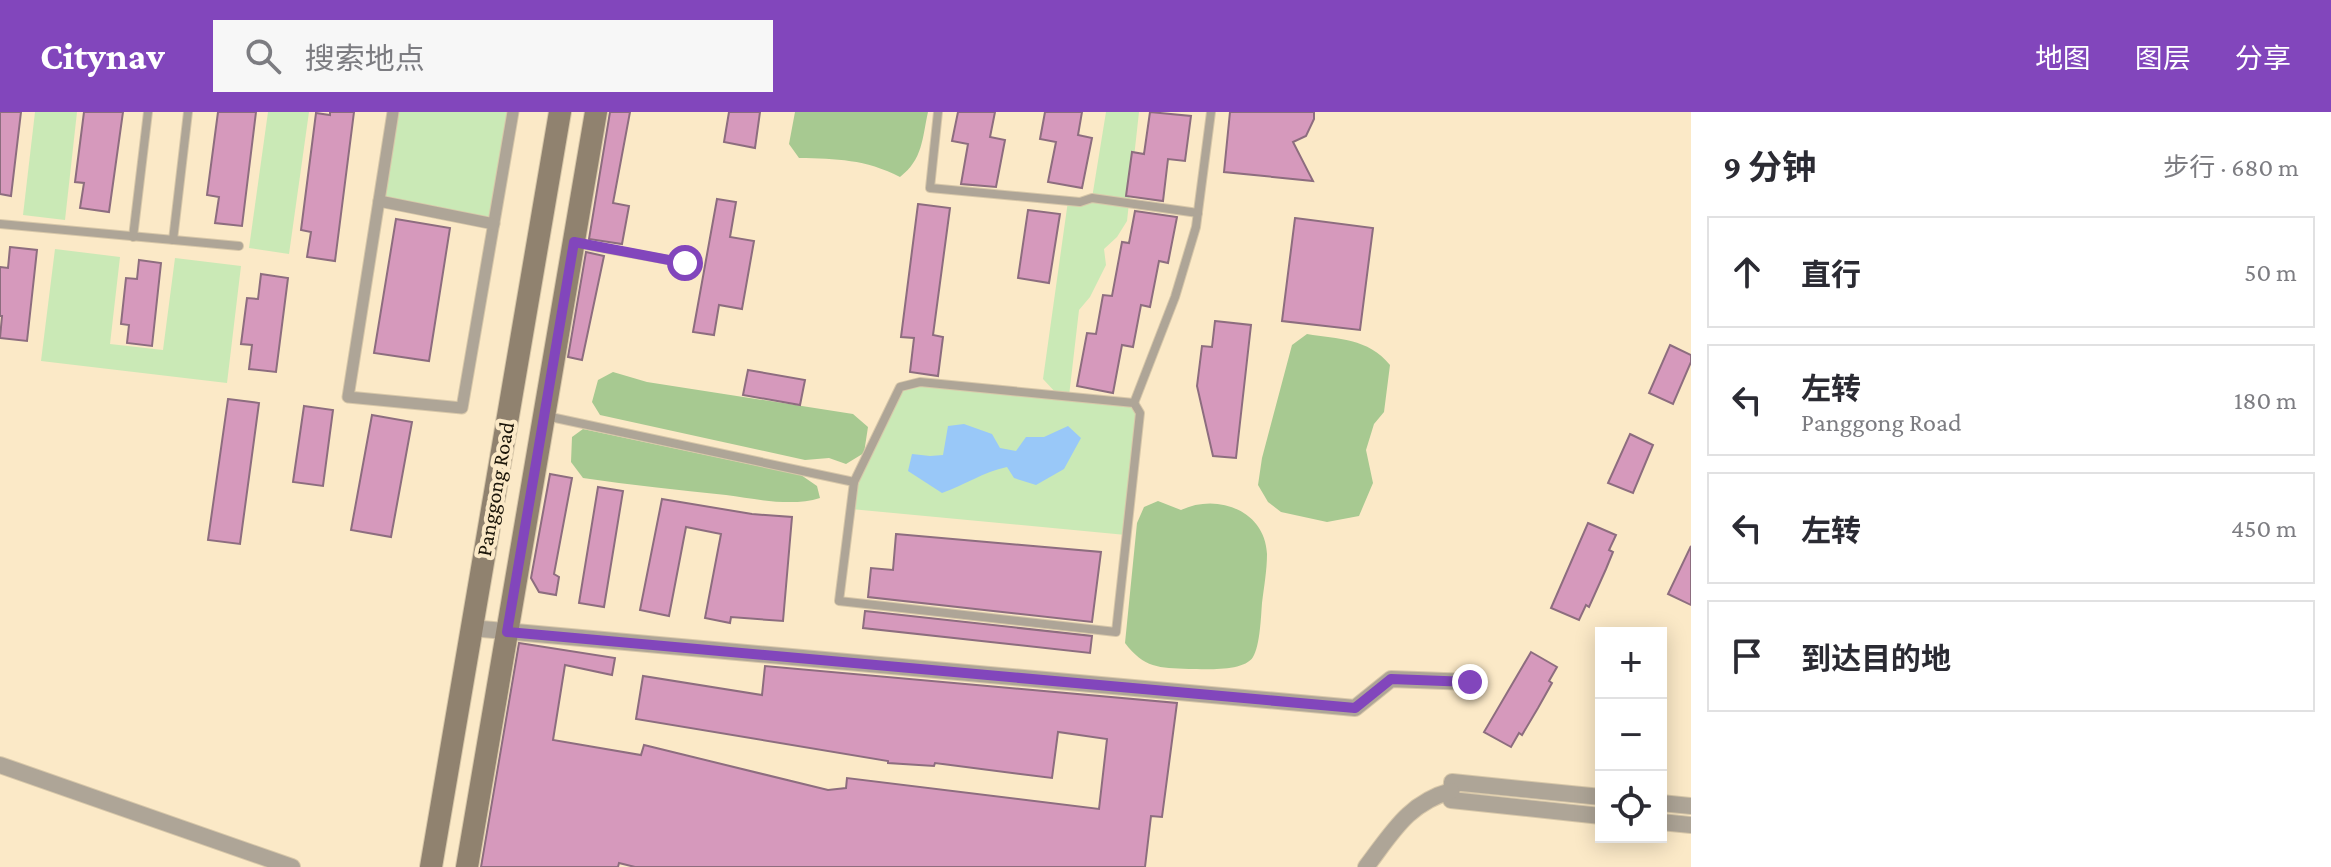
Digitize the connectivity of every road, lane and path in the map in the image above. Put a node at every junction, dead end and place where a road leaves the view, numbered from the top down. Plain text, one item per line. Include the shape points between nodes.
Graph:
1 (148, 112) edge
2 (188, 112) edge
3 (393, 112) edge
4 (513, 112) edge
5 (560, 112) edge
6 (596, 112) edge
7 (938, 112) edge
8 (1211, 112) edge
9 (379, 201) junction
10 (1198, 213) junction
11 (0, 224) edge
12 (494, 224) junction
13 (133, 237) junction
14 (173, 240) junction
15 (574, 242) junction
16 (239, 246) dead end
17 (685, 263) dead end
18 (1134, 403) junction
19 (544, 415) junction
20 (854, 482) junction
21 (471, 628) junction
22 (507, 632) junction
23 (1470, 682) dead end
24 (0, 765) edge
25 (1451, 791) junction
26 (1595, 796) edge
27 (1667, 804) edge
28 (1691, 806) edge
29 (1595, 815) edge
30 (1667, 823) edge
31 (1691, 825) edge
32 (292, 867) edge
33 (431, 867) edge
34 (467, 867) edge
35 (1366, 867) edge

1 - 13 lane
2 - 14 lane
3 - 9 street
4 - 12 street
5 - 21 main road, Panggong Road
6 - 15 main road, Panggong Road
7 - 10 lane via 930,188 1080,202 1092,198
8 - 10 lane
9 - 12 street
9 - 12 street via 348,397 462,408
10 - 18 lane via 1175,297
11 - 13 lane
13 - 14 lane
14 - 16 lane
15 - 17 lane
15 - 19 main road, Panggong Road
18 - 20 lane via 920,382 900,387
18 - 20 lane via 1140,413 1116,632 839,601
19 - 20 lane
19 - 22 main road, Panggong Road
21 - 22 street
21 - 33 main road, Panggong Road
22 - 23 street via 1355,708 1391,679
22 - 34 main road, Panggong Road
24 - 32 street
25 - 26 street via 1452,782
25 - 29 street via 1451,800
25 - 35 street via 1431,797 1406,815
27 - 28 street
30 - 31 street

